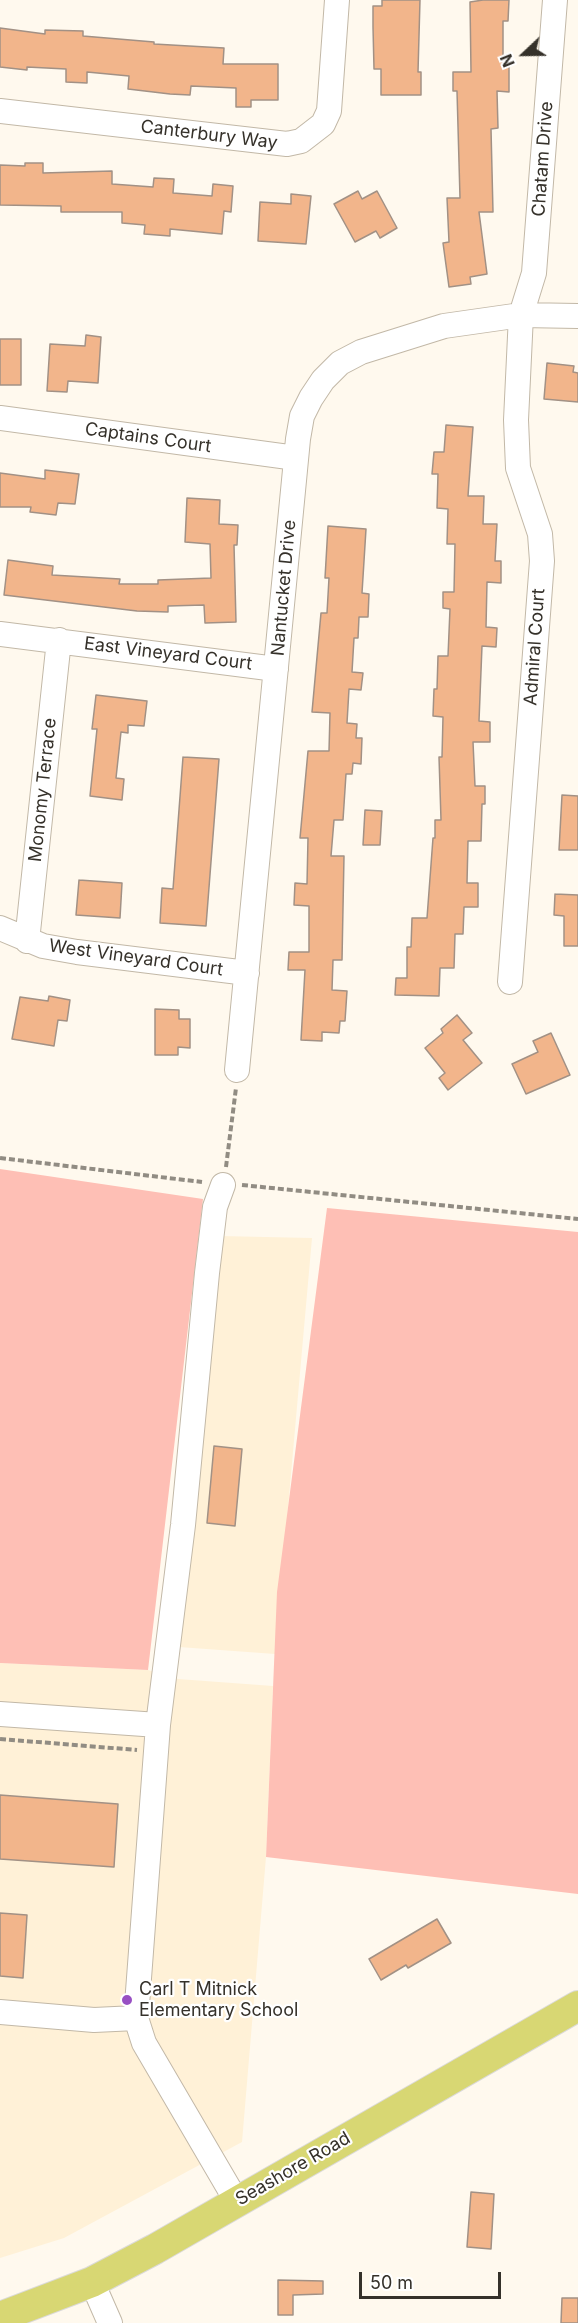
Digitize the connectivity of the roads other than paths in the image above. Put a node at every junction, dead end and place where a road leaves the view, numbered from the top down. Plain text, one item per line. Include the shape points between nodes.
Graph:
1 (337, 0) edge
2 (555, 0) edge
3 (0, 111) edge
4 (521, 315) junction
5 (578, 316) edge
6 (0, 418) edge
7 (296, 458) junction
8 (0, 634) edge
9 (59, 640) junction
10 (276, 669) junction
11 (0, 928) edge
12 (27, 940) junction
13 (247, 973) junction
14 (510, 982) dead end
15 (237, 1070) road end
16 (223, 1185) road end
17 (0, 1714) edge
18 (158, 1725) junction
19 (578, 2006) edge
20 (0, 2012) edge
21 (136, 2018) junction
22 (237, 2202) junction
23 (92, 2282) junction
24 (0, 2317) edge
25 (110, 2323) edge

1 - 3 street, Canterbury Way via 329,111 313,135 301,141 287,144
2 - 4 street, Chatam Drive via 534,273
4 - 5 street, Nantucket Drive
4 - 7 street, Nantucket Drive via 444,326 361,352 340,363 310,398 302,416
4 - 14 street, Admiral Court via 518,468 540,534 542,561
6 - 7 street, Captains Court
7 - 10 street, Nantucket Drive
8 - 9 street, East Vineyard Court
9 - 10 street, East Vineyard Court
9 - 12 street, Monomy Terrace
10 - 13 street, Nantucket Drive
11 - 12 street, West Vineyard Court
12 - 13 street, West Vineyard Court via 77,952
13 - 15 street, Nantucket Drive
16 - 18 street via 215,1208 207,1273 183,1524
17 - 18 street
18 - 21 street
19 - 22 main road, Seashore Road
20 - 21 street via 94,2020
21 - 22 street via 144,2043
22 - 23 main road, Seashore Road
23 - 24 main road, Seashore Road
23 - 25 street

